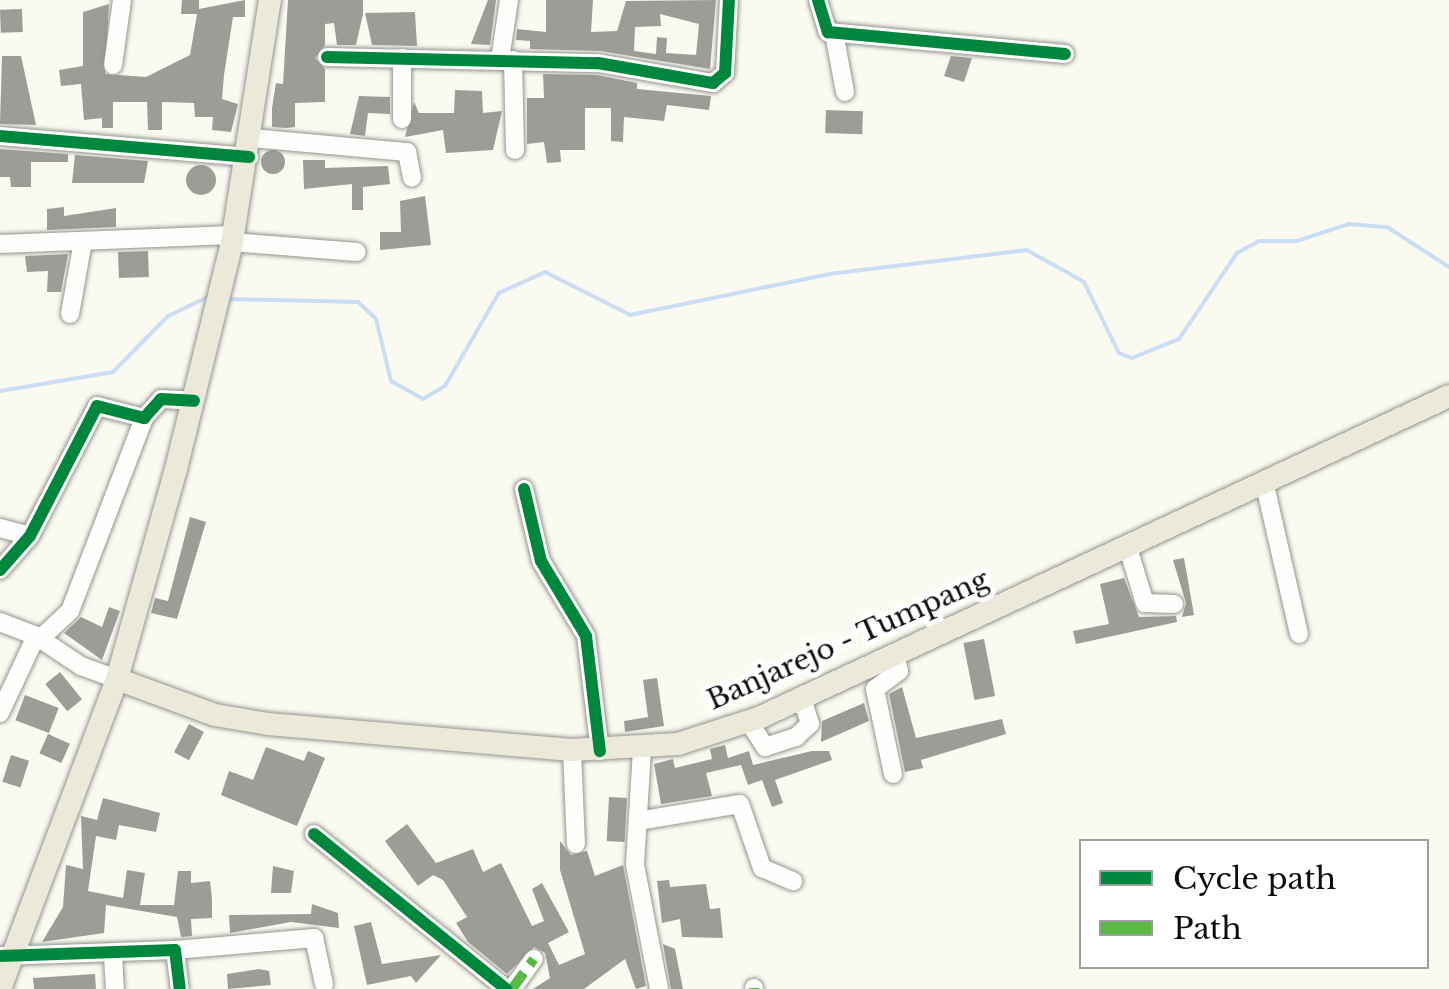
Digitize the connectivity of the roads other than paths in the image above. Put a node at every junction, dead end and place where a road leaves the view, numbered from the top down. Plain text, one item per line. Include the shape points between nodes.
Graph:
1 (122, 0) edge
2 (270, 0) edge
3 (509, 0) edge
4 (730, 0) edge
5 (818, 0) edge
6 (834, 33) junction
7 (1066, 54) dead end
8 (327, 57) dead end
9 (402, 58) junction
10 (506, 60) junction
11 (113, 65) dead end
12 (845, 92) dead end
13 (402, 119) dead end
14 (0, 136) edge
15 (250, 148) junction
16 (515, 150) dead end
17 (412, 178) dead end
18 (233, 238) junction
19 (82, 240) junction
20 (0, 244) edge
21 (358, 252) dead end
22 (70, 314) dead end
23 (1449, 396) edge
24 (194, 401) junction
25 (144, 418) junction
26 (1264, 481) junction
27 (524, 490) dead end
28 (0, 528) edge
29 (30, 536) junction
30 (1127, 546) junction
31 (0, 570) edge
32 (1174, 604) dead end
33 (1299, 634) dead end
34 (27, 635) edge
35 (895, 654) junction
36 (113, 689) junction
37 (802, 698) junction
38 (0, 713) edge
39 (749, 722) junction
40 (572, 750) junction
41 (642, 750) junction
42 (600, 751) junction
43 (893, 774) dead end
44 (638, 821) junction
45 (314, 834) dead end
46 (576, 844) dead end
47 (792, 880) dead end
48 (175, 950) junction
49 (113, 954) junction
50 (5, 956) edge
51 (534, 959) dead end
52 (324, 984) dead end
53 (0, 989) edge
54 (115, 989) edge
55 (180, 989) edge
56 (509, 989) edge
57 (658, 989) edge

1 - 11 street
2 - 15 main road
3 - 10 street
4 - 10 street via 725,73 717,82 598,63
5 - 6 street via 822,25
6 - 7 street
6 - 12 street
8 - 9 street
9 - 10 street
9 - 13 street
10 - 16 street
14 - 15 street
15 - 17 street via 408,152
15 - 18 main road
18 - 19 street
18 - 21 street
18 - 24 main road
19 - 20 street
19 - 22 street
23 - 26 main road, Banjarejo - Tumpang
24 - 25 street via 161,399
24 - 36 main road
25 - 29 street via 98,405
25 - 34 street via 70,611
26 - 30 main road, Banjarejo - Tumpang
26 - 33 street
27 - 42 street via 541,561 586,636
28 - 29 street
29 - 31 street
30 - 32 street via 1145,603
30 - 35 main road, Banjarejo - Tumpang
34 - 36 street
34 - 38 street
35 - 37 main road, Banjarejo - Tumpang
35 - 43 street via 898,673 875,689
36 - 40 main road, Banjarejo - Tumpang via 250,722
36 - 50 main road
37 - 39 main road, Banjarejo - Tumpang
37 - 39 street via 810,724 796,737 766,747
39 - 41 main road, Banjarejo - Tumpang
40 - 42 main road, Banjarejo - Tumpang
40 - 46 street
41 - 42 main road, Banjarejo - Tumpang
41 - 44 street
44 - 47 street via 740,804 762,868
44 - 57 street via 636,873
45 - 56 street
48 - 49 street
48 - 52 street via 314,938
48 - 55 street
49 - 50 street
49 - 54 street
50 - 53 main road
51 - 56 street

